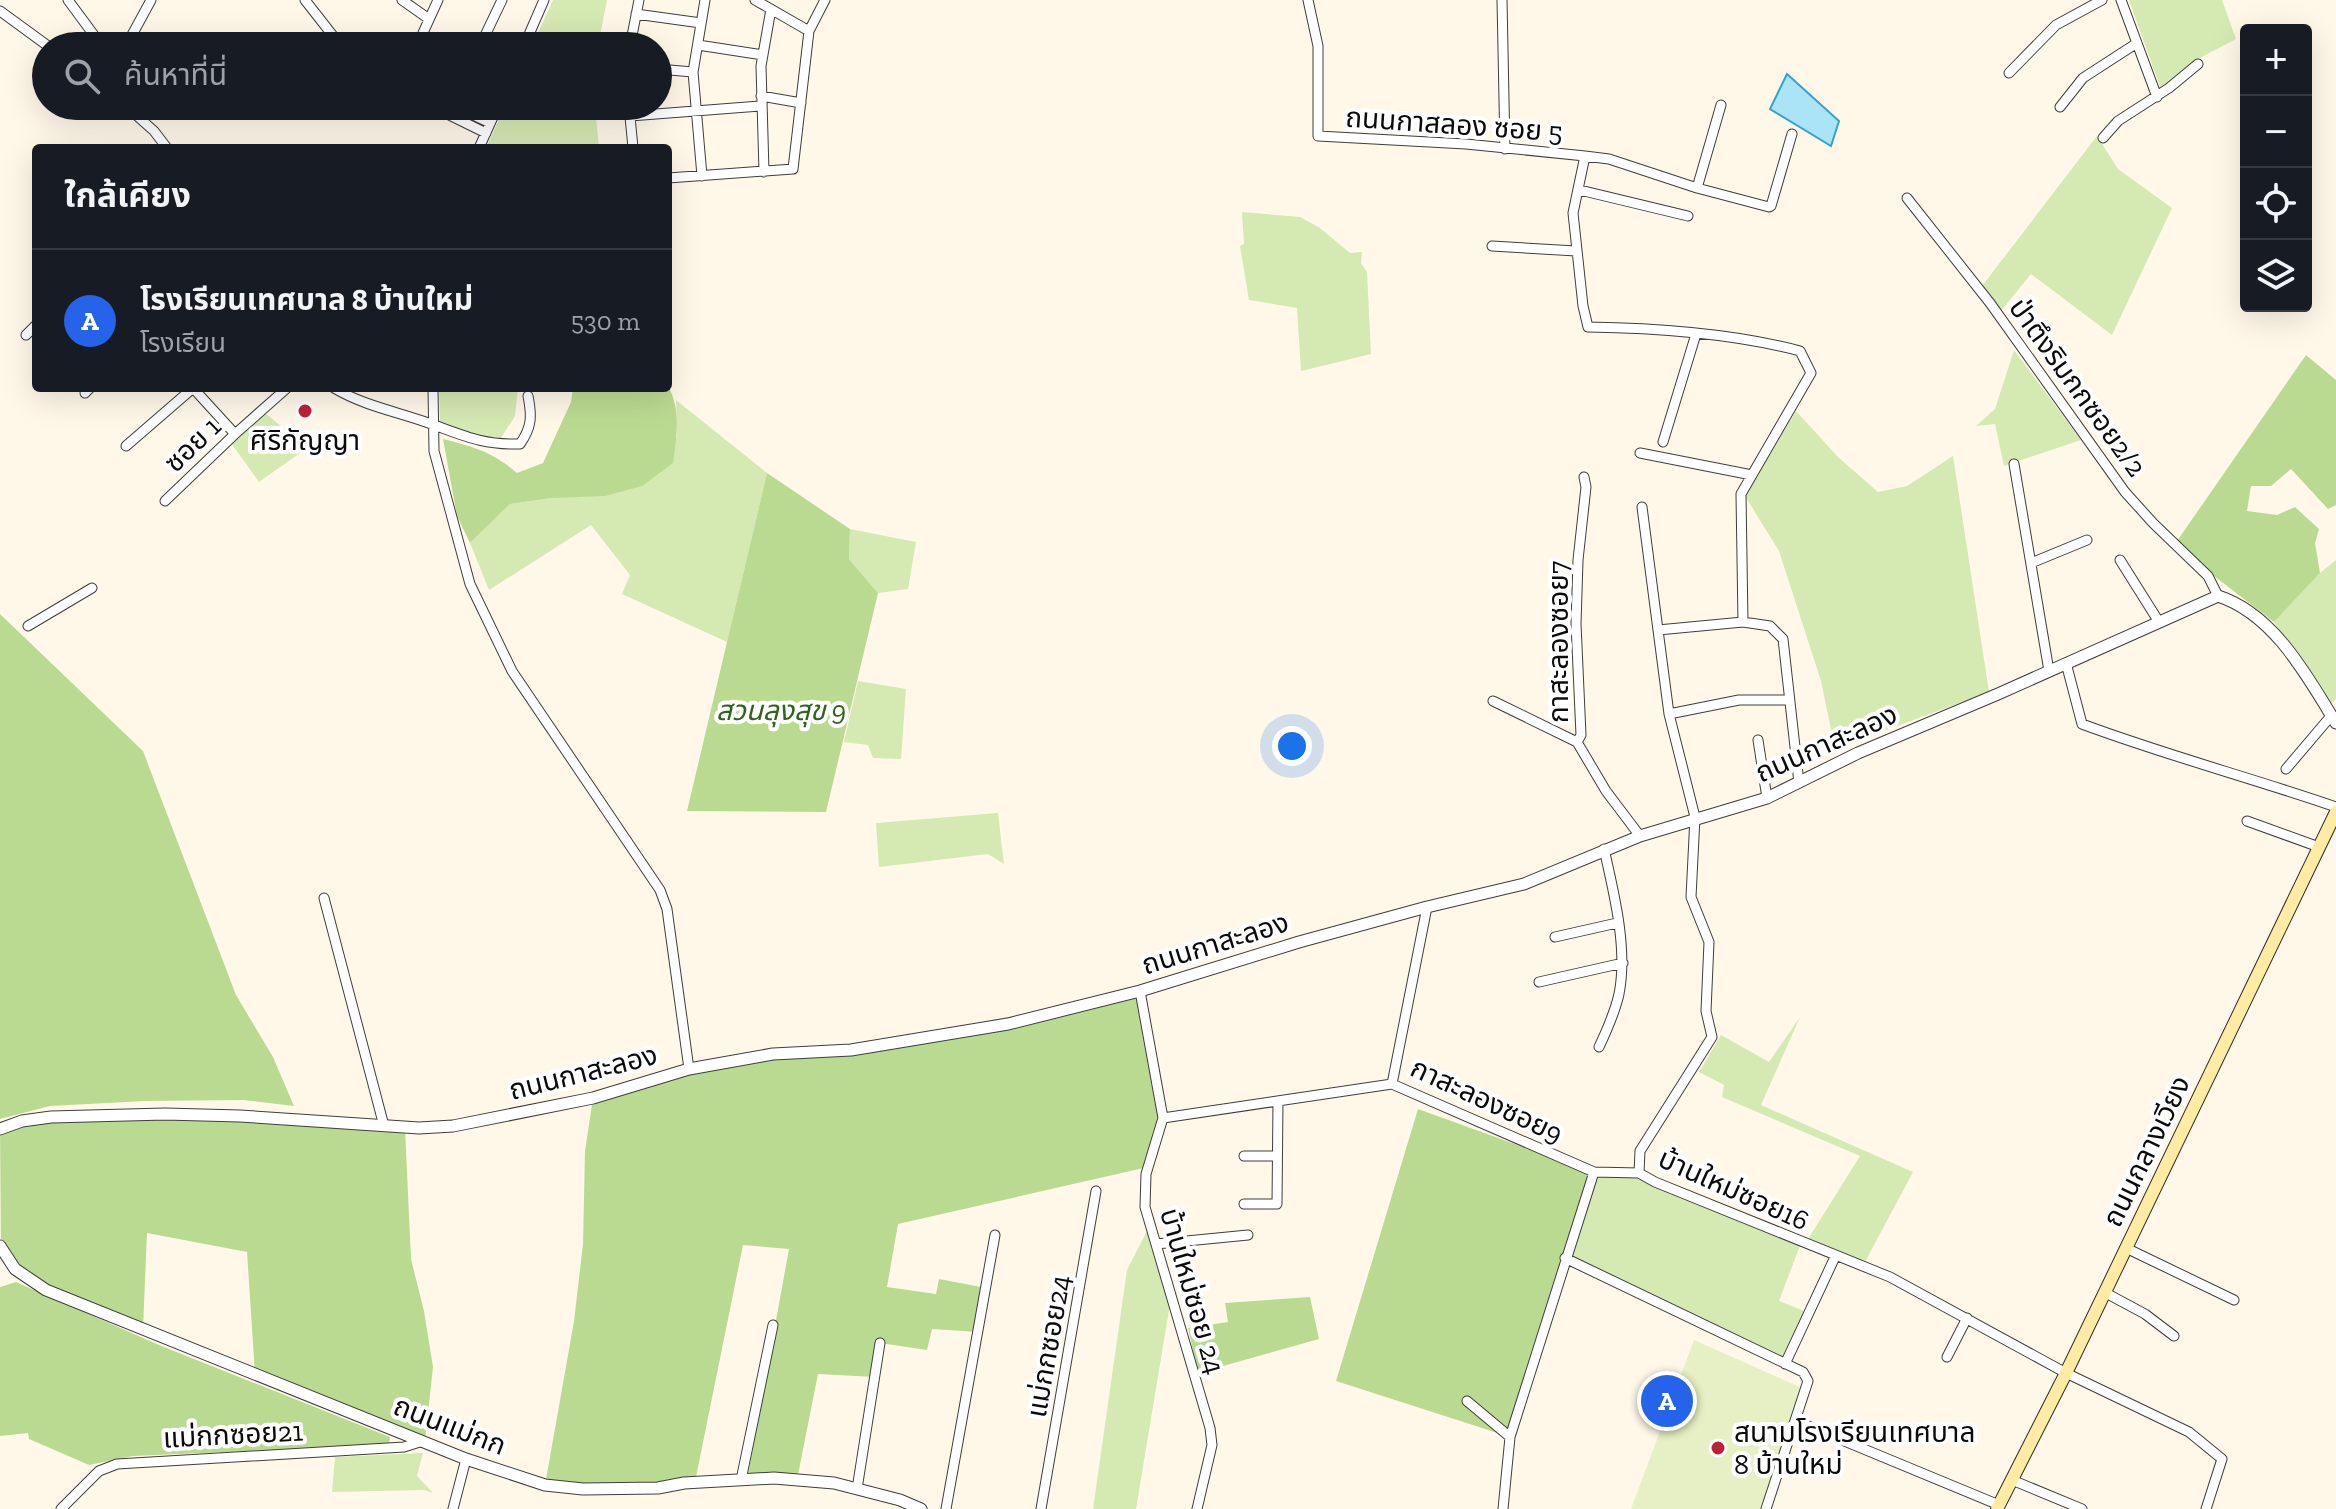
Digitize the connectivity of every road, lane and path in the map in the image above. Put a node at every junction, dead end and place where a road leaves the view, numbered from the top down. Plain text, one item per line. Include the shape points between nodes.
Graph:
1 (68, 0) edge
2 (151, 0) edge
3 (305, 0) edge
4 (402, 0) edge
5 (438, 0) edge
6 (502, 0) edge
7 (544, 0) edge
8 (639, 0) edge
9 (705, 0) edge
10 (755, 0) edge
11 (825, 0) edge
12 (1308, 0) edge
13 (1502, 0) edge
14 (2102, 0) edge
15 (2121, 0) edge
16 (771, 9) junction
17 (0, 11) edge
18 (636, 14) junction
19 (429, 19) junction
20 (701, 23) junction
21 (809, 31) junction
22 (92, 32) edge
23 (134, 32) edge
24 (330, 32) edge
25 (423, 32) edge
26 (487, 32) edge
27 (530, 32) edge
28 (633, 32) edge
29 (32, 34) edge
30 (2137, 43) junction
31 (698, 45) junction
32 (763, 55) junction
33 (2198, 64) dead end
34 (672, 70) edge
35 (693, 72) junction
36 (2009, 73) dead end
37 (2157, 97) junction
38 (760, 101) junction
39 (801, 103) junction
40 (1721, 105) dead end
41 (2060, 107) dead end
42 (672, 112) edge
43 (696, 112) junction
44 (142, 120) edge
45 (472, 120) edge
46 (492, 120) edge
47 (630, 120) edge
48 (488, 128) junction
49 (1792, 134) dead end
50 (2103, 138) dead end
51 (164, 144) edge
52 (481, 144) edge
53 (633, 144) edge
54 (1505, 149) junction
55 (1585, 156) junction
56 (764, 172) junction
57 (702, 176) junction
58 (672, 178) edge
59 (1697, 188) junction
60 (1580, 190) junction
61 (1907, 198) dead end
62 (1688, 216) dead end
63 (1492, 246) dead end
64 (1576, 251) junction
65 (32, 329) edge
66 (1696, 334) junction
67 (26, 335) dead end
68 (188, 392) edge
69 (197, 392) edge
70 (282, 392) edge
71 (340, 392) edge
72 (433, 392) edge
73 (528, 396) dead end
74 (434, 425) junction
75 (235, 434) junction
76 (1663, 442) dead end
77 (126, 446) dead end
78 (1640, 453) dead end
79 (2014, 464) dead end
80 (1752, 475) junction
81 (1584, 477) dead end
82 (165, 501) dead end
83 (1642, 507) dead end
84 (2087, 540) dead end
85 (2120, 560) dead end
86 (2031, 563) junction
87 (92, 588) dead end
88 (2218, 596) junction
89 (1743, 622) junction
90 (2159, 622) junction
91 (28, 626) dead end
92 (1658, 630) junction
93 (2066, 663) junction
94 (2049, 671) junction
95 (1788, 700) junction
96 (1493, 701) dead end
97 (1669, 714) junction
98 (2334, 719) edge
99 (1758, 740) dead end
100 (1577, 742) junction
101 (2286, 769) dead end
102 (1799, 783) junction
103 (1767, 798) junction
104 (2336, 810) edge
105 (1695, 817) junction
106 (2247, 821) dead end
107 (1640, 836) junction
108 (2319, 847) junction
109 (1604, 849) junction
110 (324, 898) dead end
111 (1427, 907) junction
112 (1617, 923) junction
113 (1555, 937) dead end
114 (1623, 963) junction
115 (1539, 982) dead end
116 (1140, 991) junction
117 (1599, 1047) dead end
118 (689, 1069) junction
119 (1392, 1084) junction
120 (1278, 1101) junction
121 (1163, 1118) junction
122 (384, 1126) junction
123 (0, 1129) edge
124 (1244, 1156) dead end
125 (1277, 1156) junction
126 (1594, 1172) junction
127 (1639, 1173) junction
128 (1096, 1191) dead end
129 (1244, 1204) dead end
130 (995, 1235) dead end
131 (1248, 1235) dead end
132 (1156, 1244) junction
133 (0, 1246) edge
134 (2126, 1248) junction
135 (1835, 1257) junction
136 (1565, 1258) junction
137 (2104, 1292) junction
138 (2234, 1300) dead end
139 (1967, 1318) junction
140 (773, 1325) dead end
141 (2174, 1336) dead end
142 (880, 1343) dead end
143 (1947, 1357) dead end
144 (1785, 1364) junction
145 (2066, 1373) junction
146 (1467, 1401) dead end
147 (1796, 1421) junction
148 (1510, 1437) junction
149 (425, 1441) junction
150 (466, 1459) junction
151 (741, 1480) junction
152 (2012, 1480) junction
153 (857, 1489) junction
154 (1998, 1507) edge
155 (61, 1509) edge
156 (453, 1509) edge
157 (921, 1509) edge
158 (946, 1509) edge
159 (1041, 1509) edge
160 (1197, 1509) edge
161 (1503, 1509) edge
162 (1766, 1509) edge
163 (2082, 1509) edge
164 (2206, 1509) edge

1 - 22 street
2 - 23 street
3 - 24 street
4 - 19 street
5 - 19 street
6 - 26 street
7 - 27 street
8 - 18 street
9 - 20 street
10 - 16 street
11 - 21 street
12 - 54 street, ถนนกาสลอง ซอย 5 via 1318,46 1318,136
13 - 54 street
14 - 36 street via 2056,25
15 - 30 street
16 - 21 street
16 - 32 street
17 - 29 street
18 - 20 street
18 - 28 street
19 - 25 street
20 - 31 street
21 - 39 street
30 - 37 street
30 - 41 street via 2083,78
31 - 32 street
31 - 35 street
32 - 38 street
33 - 37 street
34 - 35 street
35 - 43 street
37 - 50 street via 2136,107
38 - 39 street
38 - 43 street
38 - 56 street
39 - 56 street via 793,169
40 - 59 street
42 - 43 street
43 - 57 street
44 - 51 street
45 - 48 street
46 - 48 street
47 - 53 street
48 - 52 street
49 - 59 street via 1770,207
54 - 55 street, ถนนกาสลอง ซอย 5
55 - 59 street
55 - 60 street, ถนนกาสลอง ซอย 5
56 - 57 street
57 - 58 street
60 - 62 street
60 - 64 street, ถนนกาสลอง ซอย 5 via 1573,213
61 - 88 street, ป่าตึงริมกกซอย2/2 via 1990,303 2125,492 2208,576
63 - 64 street
64 - 66 street, ถนนกาสลอง ซอย 5 via 1588,327
65 - 67 street
66 - 76 street
66 - 80 street, ถนนกาสลอง ซอย 5 via 1800,351 1811,373
68 - 77 street
69 - 75 street
70 - 75 street, ซอย 1
71 - 74 street
72 - 74 street
73 - 74 street via 530,429 520,444 499,445
74 - 118 street via 434,451 470,584 485,617 512,671 660,890
75 - 82 street, ซอย 1
78 - 80 street
79 - 86 street
80 - 89 street, ถนนกาสลอง ซอย 5 via 1741,494
81 - 100 street, กาสะลองซอย7 via 1576,624 1581,735
83 - 92 street
84 - 86 street
85 - 90 street
86 - 94 street
87 - 91 street
88 - 90 street, ถนนกาสะลอง
88 - 98 street via 2276,635
89 - 92 street
89 - 95 street via 1770,626 1783,639
90 - 93 street, ถนนกาสะลอง
92 - 97 street
93 - 94 street, ถนนกาสะลอง
93 - 104 street via 2082,724
94 - 102 street, ถนนกาสะลอง
95 - 97 street via 1739,700
95 - 102 street
96 - 100 street
97 - 105 street
98 - 101 street
99 - 103 street
100 - 107 street, กาสะลองซอย7
102 - 103 street, ถนนกาสะลอง
103 - 105 street, ถนนกาสะลอง
104 - 108 main road, ถนนกลางเวียง
105 - 107 street, ถนนกาสะลอง
105 - 127 street, บ้านใหม่ซอย16 via 1691,897 1709,942 1706,1011 1712,1037 1640,1151
106 - 108 street
107 - 109 street, ถนนกาสะลอง
108 - 134 main road, ถนนกลางเวียง
109 - 111 street, ถนนกาสะลอง via 1524,884
109 - 112 street
110 - 122 street
111 - 116 street, ถนนกาสะลอง
111 - 119 street, กาสะลองซอย9
112 - 113 street
112 - 114 street
114 - 115 street
114 - 117 street via 1619,994
116 - 118 street, ถนนกาสะลอง via 934,1038 773,1054
116 - 121 street, บ้านใหม่ซอย 24
118 - 122 street, ถนนกาสะลอง via 507,1117 419,1128
119 - 120 street
119 - 126 street, กาสะลองซอย9
120 - 121 street
120 - 125 street
121 - 132 street, บ้านใหม่ซอย 24 via 1144,1190
122 - 123 street, ถนนกาสะลอง via 165,1114 51,1117
124 - 125 street
125 - 129 street via 1277,1204
126 - 127 street
126 - 136 street
127 - 135 street, บ้านใหม่ซอย16
128 - 159 street, แม่กกซอย24
130 - 158 street
131 - 132 street
132 - 160 street, บ้านใหม่ซอย 24 via 1210,1428 1212,1445
133 - 149 street, ถนนแม่กก via 15,1269 46,1290
134 - 137 main road, ถนนกลางเวียง
134 - 138 street
135 - 139 street, บ้านใหม่ซอย16 via 1890,1277
135 - 144 street
136 - 144 street
136 - 148 street
137 - 141 street
137 - 145 main road, ถนนกลางเวียง
139 - 143 street
139 - 145 street, บ้านใหม่ซอย16
140 - 151 street
142 - 153 street
144 - 147 street via 1803,1372 1808,1381
145 - 152 main road, ถนนกลางเวียง
145 - 164 street, บ้านใหม่ซอย16 via 2189,1432 2222,1459
146 - 148 street
147 - 154 street
147 - 162 street
148 - 161 street
149 - 150 street, ถนนแม่กก
149 - 155 street, แม่กกซอย21 via 404,1447 117,1464 99,1471
150 - 151 street, ถนนแม่กก via 545,1485 583,1489
150 - 156 street
151 - 153 street, ถนนแม่กก via 774,1478
152 - 154 main road, ถนนกลางเวียง
152 - 163 street
153 - 157 street, ถนนแม่กก

